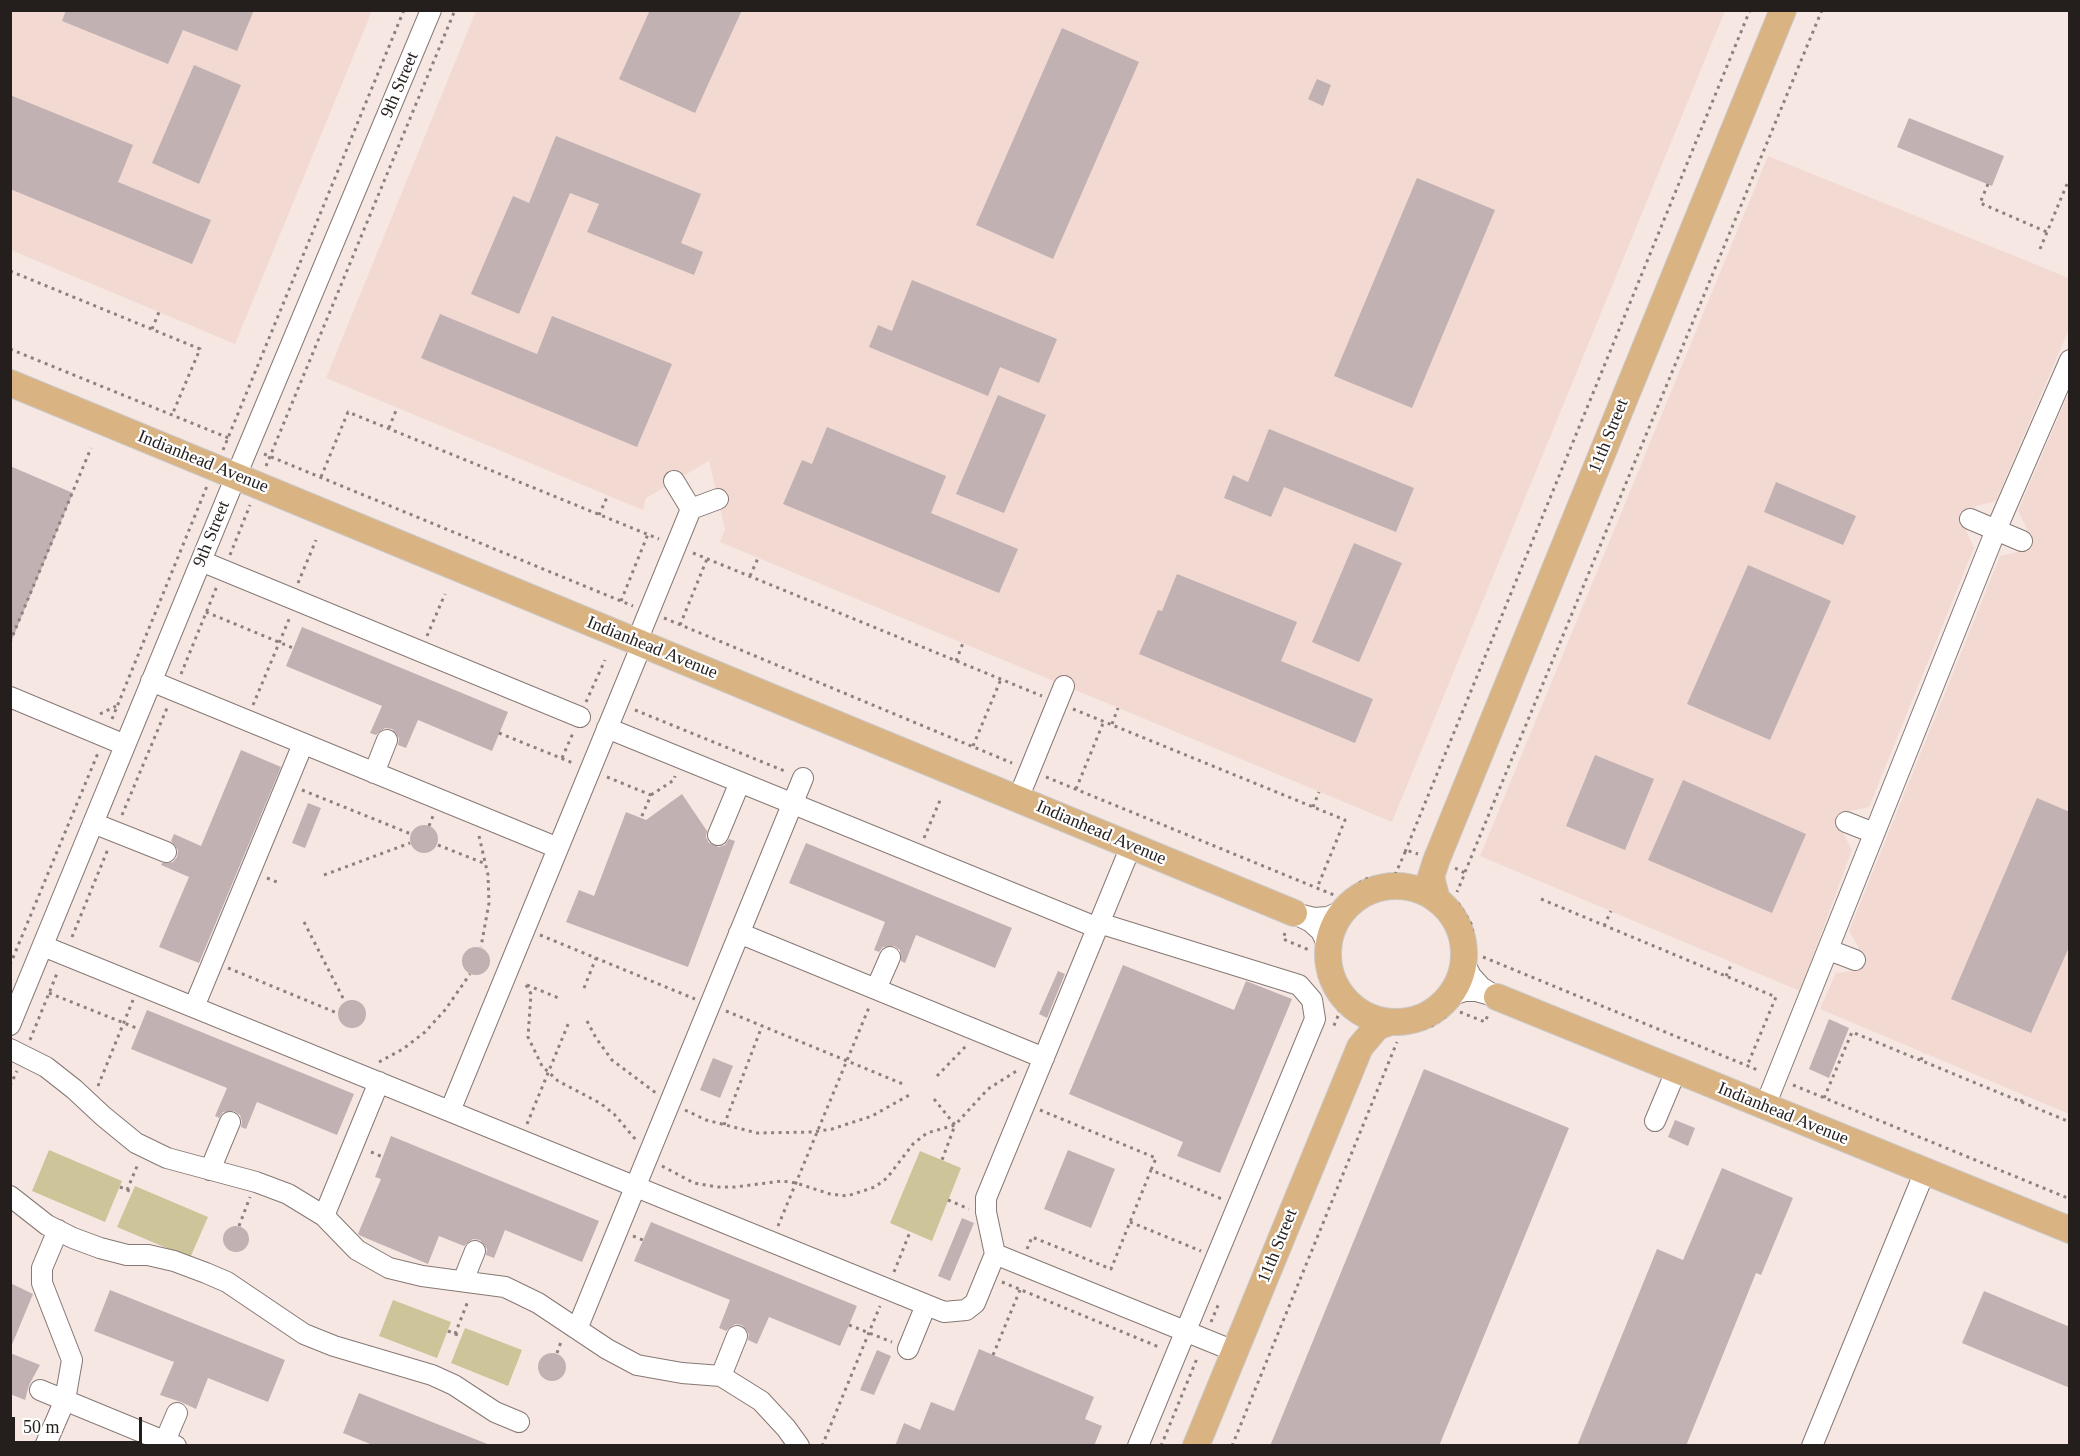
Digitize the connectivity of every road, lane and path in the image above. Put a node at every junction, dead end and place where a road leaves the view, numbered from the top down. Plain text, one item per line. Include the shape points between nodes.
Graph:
1 (431, 10) edge
2 (455, 10) edge
3 (1750, 10) edge
4 (1783, 10) edge
5 (1822, 10) edge
6 (1988, 184) dead end
7 (2067, 184) dead end
8 (2047, 232) junction
9 (2040, 249) dead end
10 (10, 271) edge
11 (159, 312) dead end
12 (152, 329) junction
13 (10, 349) edge
14 (2070, 360) edge
15 (10, 383) edge
16 (397, 408) dead end
17 (172, 416) junction
18 (388, 428) junction
19 (248, 447) junction
20 (91, 448) dead end
21 (271, 456) junction
22 (321, 477) junction
23 (247, 480) junction
24 (674, 481) dead end
25 (608, 495) dead end
26 (718, 499) dead end
27 (691, 509) junction
28 (599, 515) junction
29 (1970, 519) dead end
30 (1996, 530) junction
31 (648, 534) junction
32 (316, 540) dead end
33 (2022, 541) dead end
34 (676, 546) junction
35 (758, 558) dead end
36 (707, 559) junction
37 (201, 561) junction
38 (223, 570) junction
39 (750, 576) junction
40 (445, 594) dead end
41 (294, 600) junction
42 (621, 601) junction
43 (206, 612) junction
44 (649, 612) junction
45 (680, 625) junction
46 (10, 642) edge
47 (279, 642) junction
48 (639, 642) junction
49 (963, 643) dead end
50 (293, 648) dead end
51 (421, 652) junction
52 (956, 661) junction
53 (1001, 679) junction
54 (151, 681) junction
55 (174, 691) junction
56 (1061, 694) junction
57 (10, 697) edge
58 (617, 703) junction
59 (1118, 708) dead end
60 (580, 717) dead end
61 (247, 721) junction
62 (1104, 721) junction
63 (1112, 724) junction
64 (607, 728) junction
65 (387, 740) dead end
66 (303, 744) junction
67 (125, 745) junction
68 (973, 746) junction
69 (682, 758) junction
70 (1030, 770) junction
71 (374, 773) junction
72 (803, 778) joint
73 (740, 782) junction
74 (286, 783) junction
75 (1076, 789) junction
76 (1319, 792) dead end
77 (651, 795) dead end
78 (941, 798) dead end
79 (1018, 799) junction
80 (793, 803) junction
81 (1313, 807) junction
82 (474, 814) junction
83 (1846, 822) dead end
84 (93, 823) junction
85 (115, 832) junction
86 (1874, 833) junction
87 (411, 834) dead end
88 (718, 835) dead end
89 (410, 843) dead end
90 (438, 845) dead end
91 (1131, 846) junction
92 (558, 848) junction
93 (1406, 850) junction
94 (166, 852) dead end
95 (917, 854) junction
96 (1436, 861) junction
97 (486, 864) junction
98 (1465, 873) junction
99 (324, 875) dead end
100 (1404, 887) junction
101 (1317, 888) junction
102 (1541, 899) dead end
103 (1437, 900) junction
104 (1344, 910) junction
105 (1611, 911) dead end
106 (1294, 913) junction
107 (304, 922) dead end
108 (1099, 925) junction
109 (1605, 926) junction
110 (739, 933) junction
111 (43, 946) junction
112 (1328, 946) junction
113 (481, 947) dead end
114 (1829, 950) junction
115 (65, 955) junction
116 (890, 957) dead end
117 (596, 958) dead end
118 (1463, 960) junction
119 (1855, 960) dead end
120 (213, 962) junction
121 (1732, 963) dead end
122 (1509, 968) junction
123 (470, 974) dead end
124 (1726, 976) junction
125 (139, 985) junction
126 (1322, 987) dead end
127 (584, 988) dead end
128 (876, 989) junction
129 (49, 993) junction
130 (1328, 995) dead end
131 (1449, 996) junction
132 (1497, 997) junction
133 (561, 999) dead end
134 (345, 1002) dead end
135 (194, 1007) junction
136 (1353, 1007) junction
137 (338, 1013) dead end
138 (586, 1021) dead end
139 (569, 1022) dead end
140 (123, 1023) junction
141 (10, 1025) edge
142 (762, 1026) dead end
143 (139, 1029) dead end
144 (977, 1031) junction
145 (1396, 1032) junction
146 (1330, 1034) dead end
147 (1360, 1047) junction
148 (17, 1052) edge
149 (1924, 1053) dead end
150 (1044, 1058) junction
151 (1921, 1060) junction
152 (1747, 1066) junction
153 (1676, 1071) junction
154 (356, 1073) junction
155 (548, 1073) junction
156 (937, 1076) dead end
157 (1777, 1078) junction
158 (378, 1082) junction
159 (10, 1086) edge
160 (911, 1094) dead end
161 (2024, 1095) dead end
162 (1824, 1098) junction
163 (934, 1099) dead end
164 (670, 1102) junction
165 (2021, 1102) junction
166 (90, 1104) junction
167 (1024, 1104) junction
168 (1765, 1106) junction
169 (450, 1111) junction
170 (1655, 1121) dead end
171 (230, 1122) dead end
172 (2070, 1122) edge
173 (724, 1125) junction
174 (955, 1125) junction
175 (818, 1131) junction
176 (520, 1140) junction
177 (145, 1148) junction
178 (648, 1156) junction
179 (942, 1160) dead end
180 (210, 1170) junction
181 (1151, 1170) junction
182 (1925, 1171) junction
183 (256, 1182) junction
184 (796, 1183) junction
185 (635, 1186) junction
186 (120, 1187) dead end
187 (127, 1190) junction
188 (132, 1192) dead end
189 (10, 1196) edge
190 (2070, 1199) edge
191 (1237, 1205) junction
192 (324, 1216) junction
193 (1130, 1222) junction
194 (239, 1226) dead end
195 (58, 1230) junction
196 (2070, 1230) edge
197 (910, 1232) dead end
198 (772, 1242) junction
199 (475, 1251) dead end
200 (995, 1254) junction
201 (1216, 1257) junction
202 (1021, 1264) junction
203 (986, 1276) junction
204 (469, 1282) junction
205 (887, 1289) junction
206 (1020, 1290) junction
207 (1222, 1297) dead end
208 (926, 1305) junction
209 (849, 1325) dead end
210 (577, 1329) junction
211 (448, 1331) dead end
212 (1185, 1331) junction
213 (869, 1333) junction
214 (455, 1334) junction
215 (461, 1336) dead end
216 (737, 1336) dead end
217 (1204, 1339) junction
218 (908, 1348) joint
219 (1234, 1352) junction
220 (1176, 1353) junction
221 (993, 1355) dead end
222 (721, 1376) junction
223 (40, 1390) dead end
224 (65, 1400) junction
225 (177, 1413) dead end
226 (519, 1422) dead end
227 (170, 1443) edge
228 (45, 1446) edge
229 (799, 1446) edge
230 (822, 1446) edge
231 (1138, 1446) edge
232 (1161, 1446) edge
233 (1196, 1446) edge
234 (1232, 1446) edge
235 (1812, 1446) edge

1 - 19 street, 9th Street
2 - 21 path
3 - 93 path
4 - 96 main road, 11th Street
5 - 98 path
6 - 8 path via 1980,203
7 - 8 path
8 - 9 path
10 - 12 path
11 - 12 path
12 - 17 path via 200,349
13 - 17 path
14 - 30 street
15 - 23 main road, Indianhead Avenue
16 - 18 path
17 - 19 path
18 - 22 path via 348,412
18 - 28 path
19 - 21 path
19 - 23 street, 9th Street
20 - 46 path
21 - 22 path
21 - 23 path
22 - 42 path
23 - 37 street, 9th Street
23 - 38 path
23 - 48 main road, Indianhead Avenue
24 - 27 street
25 - 28 path
26 - 27 street
27 - 34 street
28 - 31 path
29 - 30 street
30 - 33 street
30 - 86 street
31 - 34 path
31 - 42 path
32 - 41 path
34 - 36 path
34 - 44 street
35 - 39 path
36 - 39 path
36 - 45 path
37 - 38 street
37 - 54 street, 9th Street
38 - 41 street
38 - 43 path
39 - 52 path
40 - 51 path
41 - 47 path
41 - 51 street
42 - 44 path
43 - 47 path
43 - 55 path
44 - 45 path
44 - 48 street
45 - 68 path
47 - 50 path
47 - 61 path
48 - 58 street
48 - 79 main road, Indianhead Avenue
49 - 52 path
51 - 60 street
52 - 53 path
53 - 56 path
53 - 68 path
54 - 55 street
54 - 67 street, 9th Street
55 - 61 street
55 - 85 path
56 - 62 path
56 - 70 street
57 - 67 street
58 - 64 street
58 - 72 path
59 - 63 path
61 - 66 street
62 - 63 path
62 - 75 path
63 - 81 path
64 - 69 street
64 - 92 street
65 - 71 street
66 - 71 street
66 - 74 street
67 - 84 street, 9th Street
68 - 70 path
69 - 73 street
69 - 77 path via 674,780
70 - 75 path
70 - 79 street
71 - 82 street
72 - 80 street
73 - 80 street
73 - 88 street
74 - 87 path
74 - 120 street
75 - 101 path
76 - 81 path
78 - 95 path
79 - 91 main road, Indianhead Avenue
80 - 95 street
80 - 110 street
81 - 101 path via 1345,820
82 - 92 street
82 - 97 path
83 - 86 street
84 - 85 street
84 - 111 street, 9th Street
85 - 94 street
85 - 115 path
86 - 114 street
89 - 99 path
90 - 97 path
91 - 106 main road, Indianhead Avenue
91 - 108 street
92 - 169 street
93 - 96 path
93 - 101 path via 1395,875 1365,879 1340,898
95 - 108 street
96 - 98 path
96 - 100 main road via 1428,874
96 - 103 main road via 1431,877
97 - 113 path via 489,903
98 - 122 path via 1455,897 1472,925 1475,953
100 - 103 main road
100 - 104 main road via 1374,890
102 - 109 path
103 - 118 main road via 1459,929
104 - 106 street via 1314,918
104 - 112 main road via 1333,927
105 - 109 path
106 - 112 street via 1321,931
106 - 126 path via 1282,939 1315,953
107 - 134 path
108 - 150 street
108 - 191 street via 1299,986 1312,1000 1314,1019
109 - 124 path
110 - 128 street
110 - 164 street
111 - 115 street
111 - 141 street, 9th Street
112 - 136 main road via 1333,981
114 - 119 street
114 - 157 street
115 - 125 street
115 - 129 path
116 - 128 street
117 - 127 path
118 - 131 main road via 1459,979
118 - 132 street via 1481,987
120 - 135 street
120 - 137 path
121 - 124 path
122 - 132 path
122 - 152 path
123 - 154 path via 424,1032 403,1049
124 - 152 path via 1776,997
125 - 135 street
125 - 140 path
128 - 144 street
128 - 175 path
129 - 140 path
129 - 148 path
130 - 146 path via 1340,1011
131 - 132 street via 1476,991
131 - 145 main road
132 - 145 path via 1485,1022 1454,1010 1430,1027
132 - 153 main road, Indianhead Avenue
133 - 155 path via 526,985 531,994 528,1037
135 - 154 street
136 - 145 main road
136 - 147 main road via 1361,1033
138 - 164 path via 612,1060
139 - 155 path
140 - 143 path
140 - 166 path
142 - 173 path
144 - 150 street
144 - 156 path
145 - 147 main road via 1377,1027
145 - 234 path
147 - 219 main road, 11th Street
148 - 159 path
148 - 166 street via 46,1067
149 - 151 path
150 - 167 street
150 - 174 path via 988,1089
151 - 162 path via 1852,1032
151 - 165 path
152 - 157 path
153 - 168 main road, Indianhead Avenue
153 - 170 street
154 - 158 street
155 - 176 path
155 - 178 path via 614,1114
157 - 162 path
157 - 168 street
158 - 169 street
158 - 192 street
160 - 175 path via 872,1116
161 - 165 path
162 - 190 path
163 - 174 path
164 - 173 path
164 - 178 street
165 - 172 path
166 - 177 street
167 - 181 path via 1156,1158
167 - 200 street via 986,1198
168 - 182 main road, Indianhead Avenue
169 - 176 street
171 - 180 street
173 - 175 path via 758,1133
174 - 179 path
174 - 184 path via 927,1133 875,1187 847,1196
175 - 184 path
176 - 185 street
177 - 180 street
177 - 187 path
178 - 184 path via 694,1183 735,1187
178 - 185 street
180 - 183 street
181 - 191 path
181 - 193 path
182 - 196 main road, Indianhead Avenue
182 - 235 street
183 - 192 street via 288,1194
183 - 194 path
184 - 198 path
185 - 198 street
185 - 210 street
186 - 187 path
187 - 188 path
189 - 195 street
191 - 201 street
192 - 204 street via 357,1250 389,1268
193 - 201 path
193 - 202 path via 1111,1269 1032,1237
195 - 224 street via 42,1268 42,1283 72,1360
195 - 226 street via 100,1248 174,1261 206,1273 227,1282 304,1334 432,1375
197 - 205 path
198 - 205 street
199 - 204 street
200 - 202 street
200 - 203 street
201 - 212 street
202 - 212 street
203 - 206 path
203 - 208 street via 975,1304 966,1310 944,1312
204 - 210 street via 505,1287
204 - 214 path
205 - 208 street
205 - 213 path
206 - 220 path
206 - 221 path
207 - 217 path
208 - 218 street
209 - 213 path
210 - 222 street via 637,1365
211 - 214 path
212 - 217 street
212 - 220 street
213 - 218 path
213 - 230 path
214 - 215 path
216 - 222 street
217 - 219 street
217 - 232 path
219 - 233 main road, 11th Street
220 - 231 street
222 - 229 street via 761,1401
223 - 224 street
224 - 227 street
224 - 228 street
225 - 227 street

